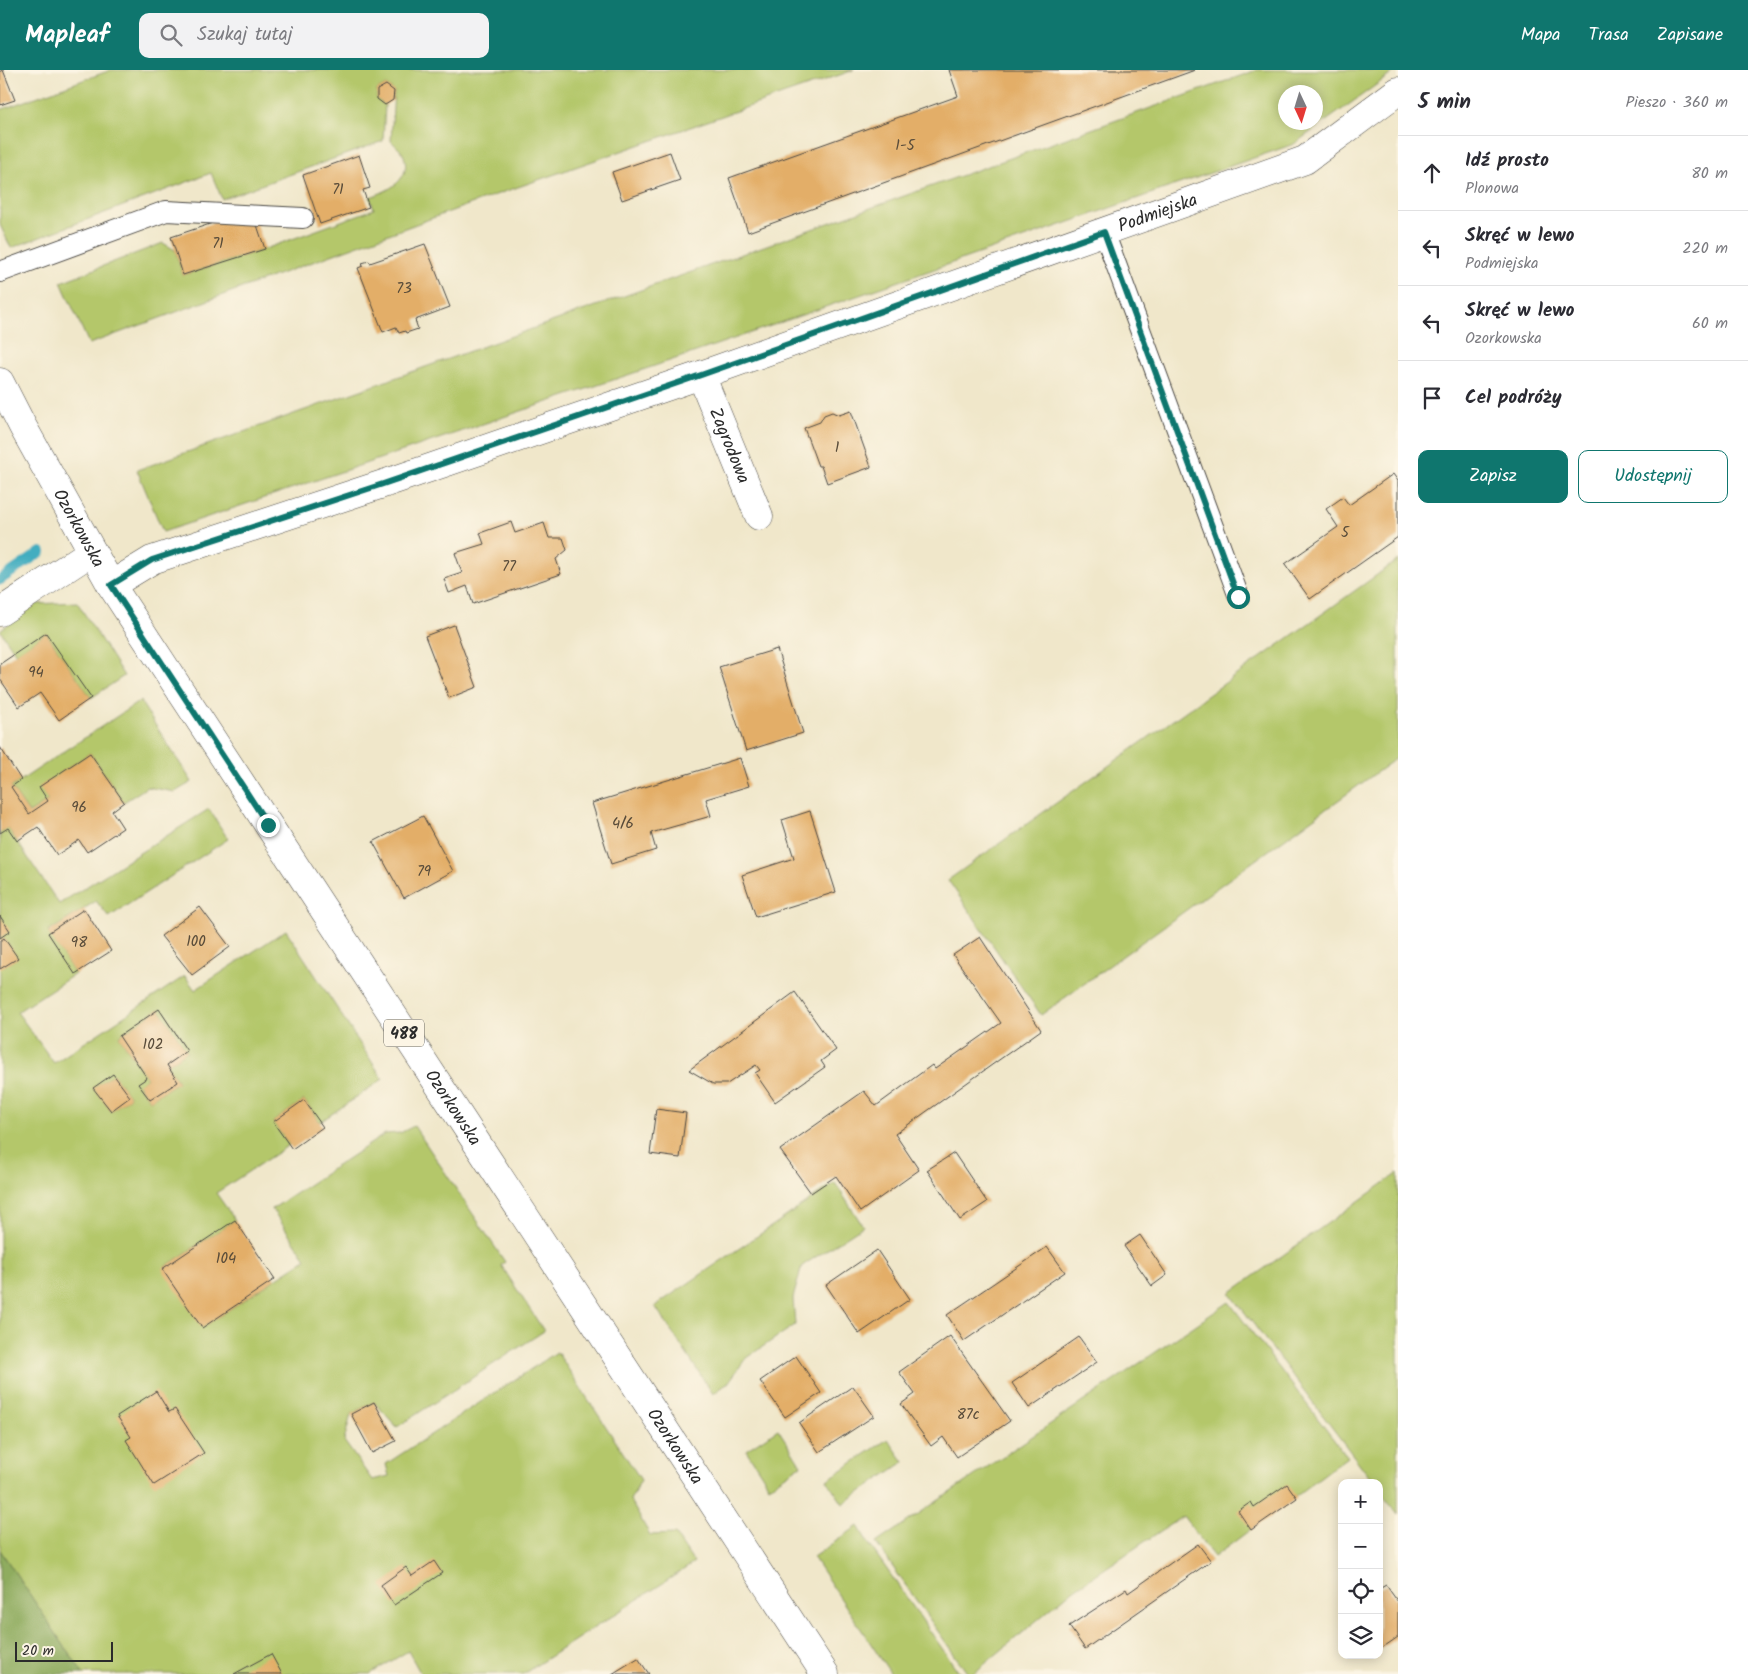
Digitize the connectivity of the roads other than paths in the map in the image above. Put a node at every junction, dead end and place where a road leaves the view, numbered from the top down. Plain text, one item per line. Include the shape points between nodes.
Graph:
1 (1398, 91) edge
2 (303, 218) dead end
3 (1104, 232) junction
4 (0, 272) edge
5 (701, 375) junction
6 (0, 382) edge
7 (759, 516) dead end
8 (91, 552) junction
9 (111, 585) junction
10 (1238, 597) dead end
11 (0, 612) edge
12 (825, 1674) edge

1 - 3 street, Podmiejska via 1305,160
2 - 4 lane via 166,211
3 - 5 street, Podmiejska
3 - 10 lane
5 - 7 street, Zagrodowa
5 - 9 street, Podmiejska via 152,560
6 - 8 street, Ozorkowska / 488
8 - 9 street, Ozorkowska / 488
8 - 11 street
9 - 12 street, Ozorkowska / 488

